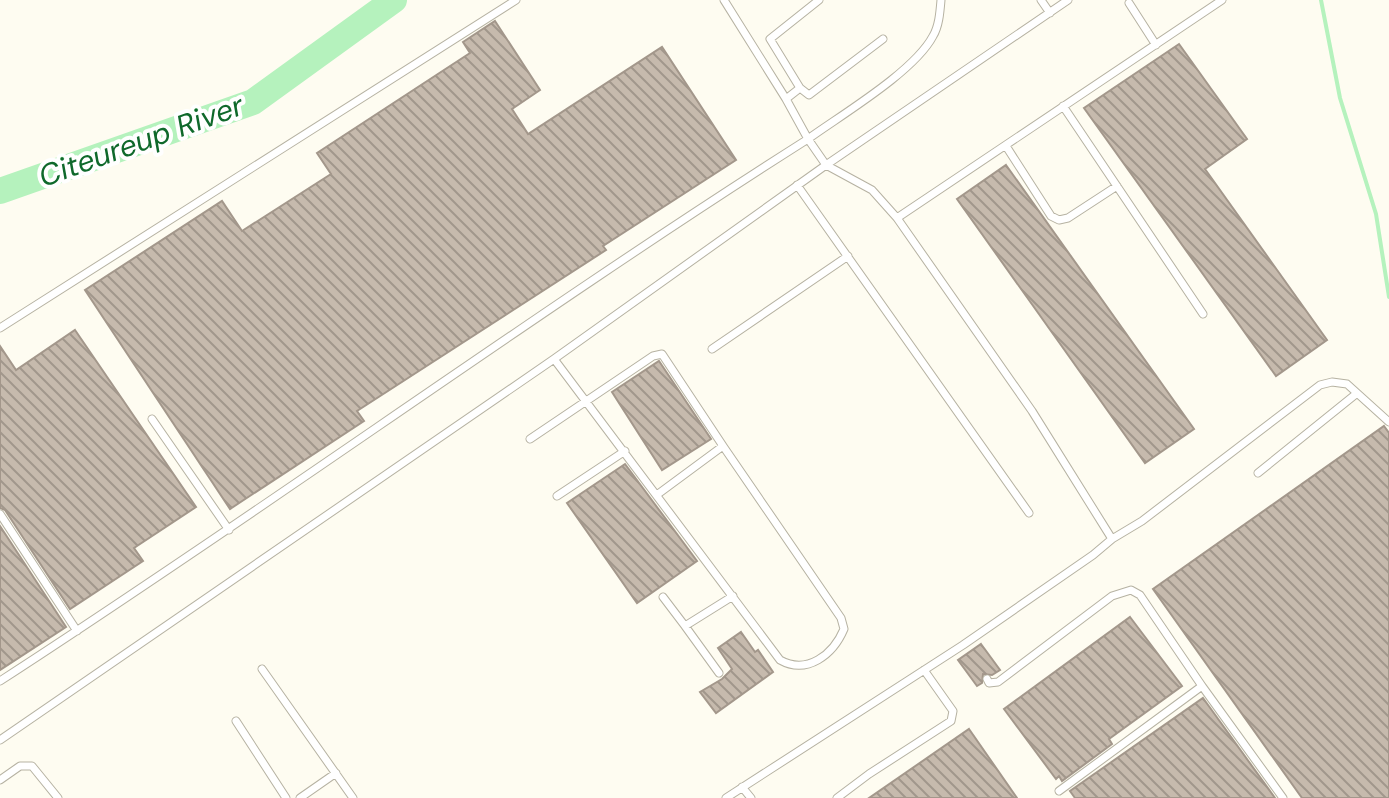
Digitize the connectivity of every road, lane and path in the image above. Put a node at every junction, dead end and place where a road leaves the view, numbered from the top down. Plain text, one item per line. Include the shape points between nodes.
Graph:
1 (516, 0) edge
2 (724, 0) edge
3 (819, 0) edge
4 (941, 0) edge
5 (1041, 0) edge
6 (1068, 0) edge
7 (1222, 0) edge
8 (1129, 3) dead end
9 (1050, 13) junction
10 (883, 39) dead end
11 (1156, 45) junction
12 (800, 88) junction
13 (786, 99) junction
14 (1063, 106) junction
15 (808, 139) junction
16 (1006, 146) junction
17 (826, 165) junction
18 (797, 185) junction
19 (1117, 186) junction
20 (897, 218) junction
21 (848, 256) junction
22 (1203, 314) dead end
23 (0, 328) edge
24 (712, 349) dead end
25 (554, 359) junction
26 (1356, 394) junction
27 (587, 401) junction
28 (152, 419) dead end
29 (1389, 422) edge
30 (530, 439) dead end
31 (723, 446) junction
32 (625, 451) junction
33 (1258, 473) dead end
34 (658, 494) junction
35 (557, 496) dead end
36 (1029, 513) dead end
37 (0, 514) edge
38 (229, 530) junction
39 (1112, 539) junction
40 (733, 596) junction
41 (663, 597) dead end
42 (685, 626) junction
43 (77, 631) junction
44 (262, 669) dead end
45 (924, 670) junction
46 (719, 673) dead end
47 (987, 679) dead end
48 (0, 681) edge
49 (1202, 686) junction
50 (236, 721) dead end
51 (0, 740) edge
52 (336, 773) junction
53 (0, 780) edge
54 (742, 787) junction
55 (1059, 791) dead end
56 (58, 798) edge
57 (286, 798) edge
58 (300, 798) edge
59 (353, 798) edge
60 (726, 798) edge
61 (751, 798) edge
62 (837, 798) edge
63 (1283, 798) edge

1 - 23 lane
2 - 13 lane
3 - 12 lane via 770,39
4 - 15 lane via 934,35 925,48
5 - 9 lane
6 - 9 lane
7 - 11 lane
8 - 11 lane
9 - 17 lane
10 - 12 lane via 809,95
11 - 14 lane
12 - 13 lane
13 - 15 lane
14 - 16 lane
14 - 19 lane
15 - 17 lane
15 - 38 lane via 673,225
16 - 19 lane via 1051,216 1059,220
16 - 20 lane
17 - 18 lane
17 - 20 lane via 872,190
18 - 21 lane
18 - 25 lane
19 - 22 lane
20 - 39 lane via 1032,411
21 - 24 lane
21 - 36 lane
25 - 27 lane
25 - 51 lane
26 - 29 lane
26 - 33 lane
26 - 39 lane via 1347,384 1320,385
27 - 30 lane
27 - 31 lane via 662,354
27 - 32 lane
28 - 38 lane
31 - 34 lane
31 - 40 lane via 844,629 829,653 808,665 791,666 780,660
32 - 34 lane
32 - 35 lane
34 - 40 lane
37 - 43 lane
38 - 43 lane
39 - 45 lane via 965,648
40 - 42 lane
41 - 42 lane
42 - 46 lane
43 - 48 lane
44 - 52 lane
45 - 54 lane
45 - 62 lane via 953,711 951,721
47 - 49 lane via 998,682 1112,596 1131,590 1140,595
49 - 55 lane
49 - 63 lane
50 - 57 lane
52 - 58 lane
52 - 59 lane
53 - 56 lane via 20,766 32,766
54 - 60 lane
54 - 61 lane

